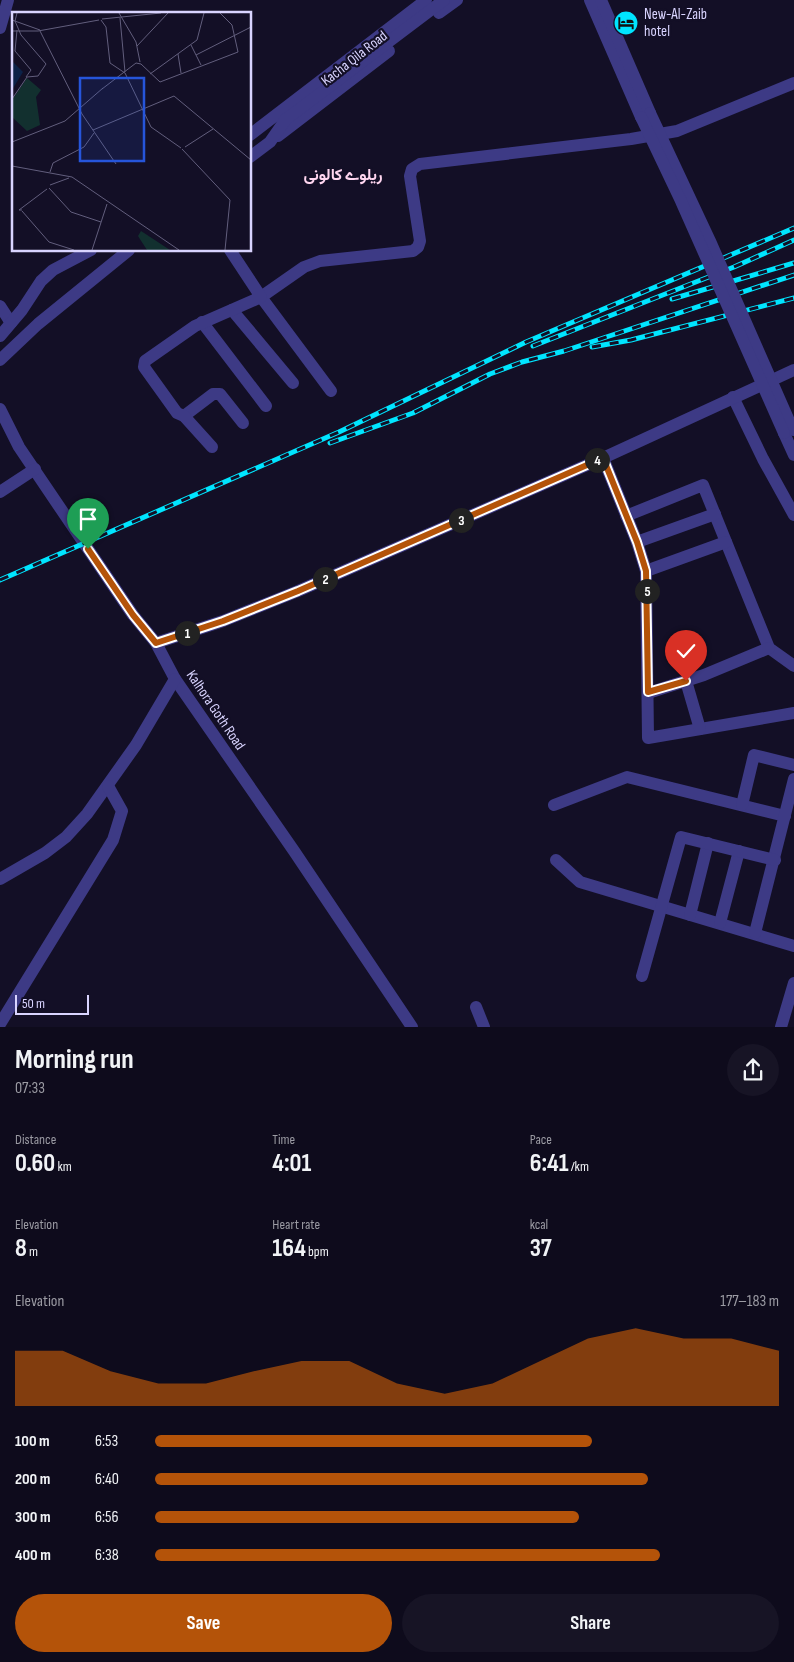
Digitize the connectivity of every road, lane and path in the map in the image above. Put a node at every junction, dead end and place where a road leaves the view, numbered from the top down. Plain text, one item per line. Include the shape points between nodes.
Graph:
1 (8, 0) edge
2 (426, 0) edge
3 (444, 0) edge
4 (457, 0) edge
5 (590, 0) edge
6 (601, 0) edge
7 (0, 28) edge
8 (794, 83) edge
9 (646, 115) junction
10 (286, 120) junction
11 (253, 132) edge
12 (270, 142) junction
13 (251, 156) edge
14 (89, 251) edge
15 (128, 251) edge
16 (231, 251) edge
17 (261, 297) junction
18 (0, 306) edge
19 (22, 310) junction
20 (232, 310) junction
21 (202, 322) junction
22 (12, 324) junction
23 (38, 324) junction
24 (0, 336) edge
25 (0, 360) edge
26 (794, 370) edge
27 (292, 383) dead end
28 (331, 391) dead end
29 (733, 397) junction
30 (266, 406) dead end
31 (0, 409) edge
32 (184, 416) junction
33 (243, 423) dead end
34 (790, 432) edge
35 (212, 447) dead end
36 (794, 456) edge
37 (603, 458) junction
38 (35, 469) junction
39 (0, 492) edge
40 (715, 514) junction
41 (794, 515) edge
42 (626, 516) junction
43 (637, 542) junction
44 (726, 542) junction
45 (646, 571) junction
46 (156, 643) junction
47 (768, 648) junction
48 (794, 666) edge
49 (175, 679) junction
50 (686, 681) junction
51 (648, 692) junction
52 (794, 713) edge
53 (700, 728) junction
54 (794, 765) edge
55 (794, 779) edge
56 (108, 786) junction
57 (742, 804) junction
58 (554, 805) dead end
59 (785, 816) junction
60 (708, 843) junction
61 (739, 851) junction
62 (556, 860) dead end
63 (775, 860) junction
64 (0, 879) edge
65 (662, 907) junction
66 (690, 915) junction
67 (720, 923) junction
68 (755, 933) junction
69 (794, 946) edge
70 (642, 976) dead end
71 (794, 983) edge
72 (476, 1007) dead end
73 (0, 1024) edge
74 (412, 1027) edge
75 (484, 1027) edge
76 (781, 1027) edge

1 - 7 street
2 - 11 street, Kacha Qila Road
3 - 10 street
4 - 12 street, Kacha Qila Road
5 - 9 street
6 - 9 street
8 - 17 street via 677,131 420,164 412,169 410,176 420,241 418,247 413,251 320,261 304,267
9 - 34 street, bridge via 681,201
10 - 11 street
10 - 12 street
12 - 13 street, Kacha Qila Road
14 - 19 street via 53,270 41,281
15 - 23 street
16 - 17 street
17 - 20 street
17 - 28 street
18 - 22 street
19 - 22 street
19 - 23 street via 37,311
20 - 21 street
20 - 27 street
21 - 30 street
21 - 32 street via 144,364 177,413
22 - 24 street
23 - 25 street
26 - 29 street
29 - 37 street
29 - 41 street
31 - 38 street, Kalhora Goth Road via 19,447
32 - 33 street via 217,393
32 - 35 street
34 - 36 street
37 - 42 street
37 - 46 street via 298,591
38 - 39 street
38 - 46 street, Kalhora Goth Road via 133,615
40 - 42 street via 703,485
40 - 43 street
40 - 44 street
42 - 43 street
43 - 45 street
44 - 45 street
44 - 47 street
45 - 51 street
46 - 49 street, Kalhora Goth Road
47 - 48 street
47 - 50 street
49 - 56 street via 136,746
49 - 74 street, Kalhora Goth Road
50 - 51 street
50 - 53 street
51 - 53 street via 648,738
52 - 53 street
54 - 57 street via 754,755
55 - 59 street
56 - 64 street via 66,837
56 - 73 street via 122,811 113,840
57 - 58 street via 627,777
57 - 59 street
59 - 63 street
60 - 61 street
60 - 65 street via 681,837
60 - 66 street
61 - 63 street
61 - 67 street
62 - 65 street via 580,882
63 - 68 street
65 - 66 street
65 - 70 street
66 - 67 street
67 - 68 street
68 - 69 street
71 - 76 street
72 - 75 street

